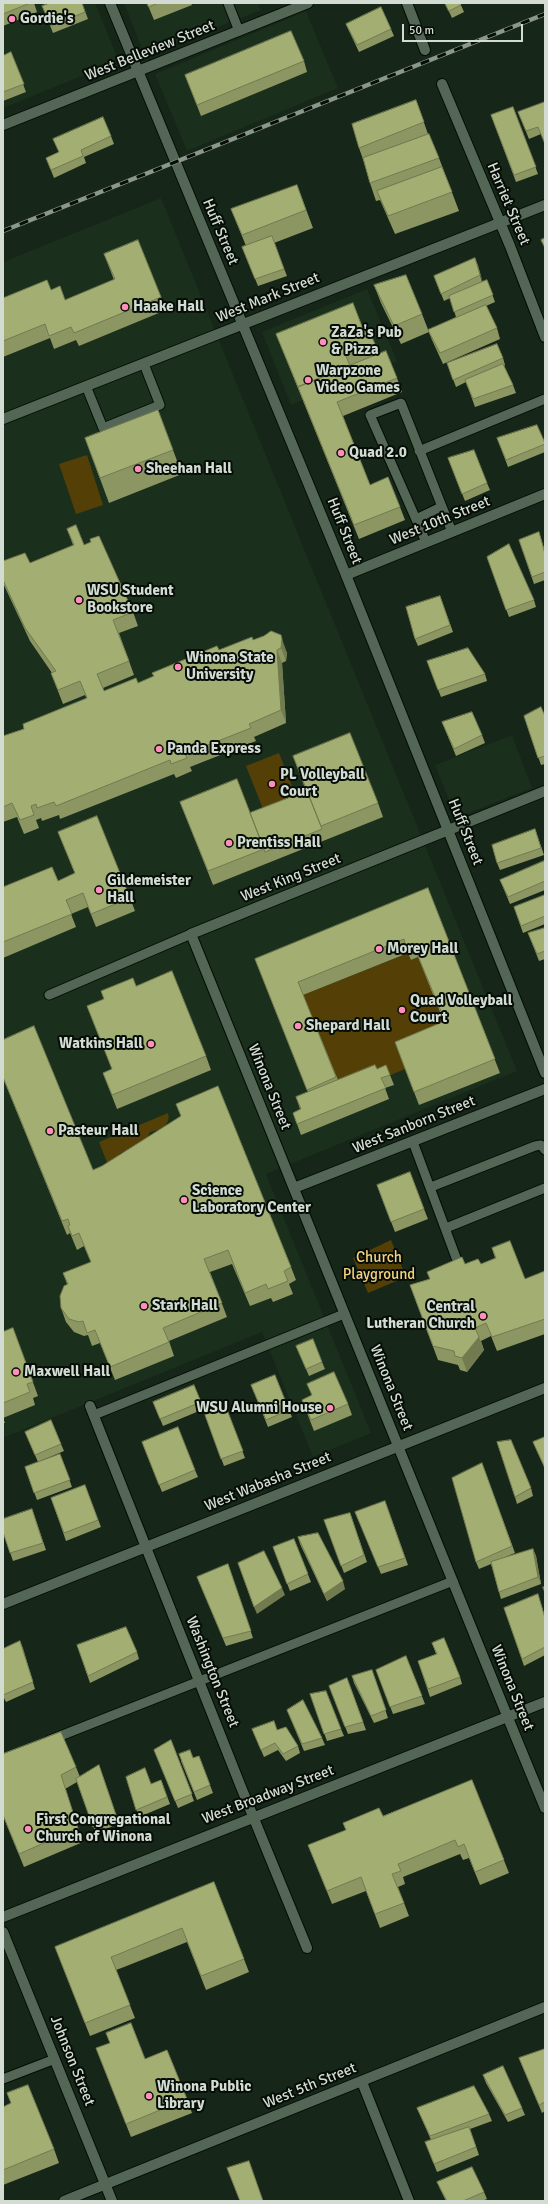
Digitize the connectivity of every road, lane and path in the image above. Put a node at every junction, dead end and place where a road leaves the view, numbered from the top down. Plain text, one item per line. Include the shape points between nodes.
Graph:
1 (110, 3) edge
2 (228, 3) edge
3 (308, 3) edge
4 (407, 3) edge
5 (239, 31) junction
6 (425, 50) dead end
7 (138, 72) junction
8 (442, 84) dead end
9 (3, 125) edge
10 (545, 205) edge
11 (499, 222) junction
12 (242, 325) junction
13 (545, 337) edge
14 (144, 364) junction
15 (86, 386) junction
16 (545, 399) edge
17 (3, 419) edge
18 (419, 451) junction
19 (545, 494) edge
20 (441, 507) junction
21 (416, 519) junction
22 (452, 532) junction
23 (426, 542) junction
24 (346, 575) junction
25 (545, 791) edge
26 (449, 831) junction
27 (191, 934) junction
28 (49, 995) dead end
29 (545, 1073) edge
30 (545, 1089) edge
31 (413, 1142) junction
32 (545, 1150) edge
33 (431, 1187) junction
34 (294, 1188) junction
35 (545, 1188) edge
36 (446, 1228) junction
37 (458, 1263) edge
38 (344, 1314) junction
39 (545, 1388) edge
40 (92, 1411) joint
41 (398, 1446) junction
42 (147, 1547) junction
43 (453, 1581) junction
44 (3, 1604) edge
45 (200, 1681) junction
46 (545, 1702) edge
47 (508, 1718) junction
48 (40, 1744) edge
49 (545, 1808) edge
50 (254, 1817) junction
51 (3, 1917) edge
52 (3, 1932) edge
53 (307, 1948) dead end
54 (545, 2007) edge
55 (54, 2059) junction
56 (3, 2079) edge
57 (362, 2082) junction
58 (105, 2185) junction
59 (64, 2201) edge
60 (112, 2201) edge
61 (409, 2201) edge

1 - 7 street, Huff Street
2 - 5 lane
3 - 5 street, West Belleview Street
4 - 6 street
5 - 7 street, West Belleview Street
7 - 9 street, West Belleview Street
7 - 12 street, Huff Street
8 - 11 street, Harriet Street
10 - 11 street, West Mark Street
11 - 12 street, West Mark Street
11 - 13 street, Harriet Street
12 - 14 street, West Mark Street
12 - 24 street, Huff Street
14 - 15 street, West Mark Street
14 - 15 lane via 160,405 103,428
15 - 17 street, West Mark Street
16 - 18 lane
18 - 20 lane
18 - 21 lane via 401,403 370,415
19 - 22 street, West 10th Street
20 - 21 lane
20 - 22 lane
21 - 23 lane
22 - 23 street, West 10th Street
23 - 24 street, West 10th Street
24 - 26 street, Huff Street
25 - 26 street, West King Street
26 - 27 street, West King Street
26 - 29 street, Huff Street
27 - 28 lane, West King Street
27 - 34 street, Winona Street
30 - 31 street, West Sanborn Street
31 - 33 lane
31 - 34 street, West Sanborn Street
32 - 33 lane via 541,1146 535,1146
33 - 36 lane
34 - 38 street, Winona Street
35 - 36 lane
36 - 37 lane
38 - 40 lane
38 - 41 street, Winona Street
39 - 41 street, West Wabasha Street
40 - 42 street, Washington Street
41 - 42 street, West Wabasha Street
41 - 43 street, Winona Street
42 - 44 street, West Wabasha Street
42 - 45 street, Washington Street
43 - 45 lane
43 - 47 street, Winona Street
45 - 48 lane
45 - 50 street, Washington Street
46 - 47 street, West Broadway Street
47 - 49 street, Winona Street
47 - 50 street, West Broadway Street
50 - 51 street, West Broadway Street
50 - 53 street, Washington Street
52 - 55 street, Johnson Street
54 - 57 street, West 5th Street
55 - 56 lane
55 - 58 street, Johnson Street
57 - 58 street, West 5th Street
57 - 61 street
58 - 59 street, West 5th Street
58 - 60 street, Johnson Street

